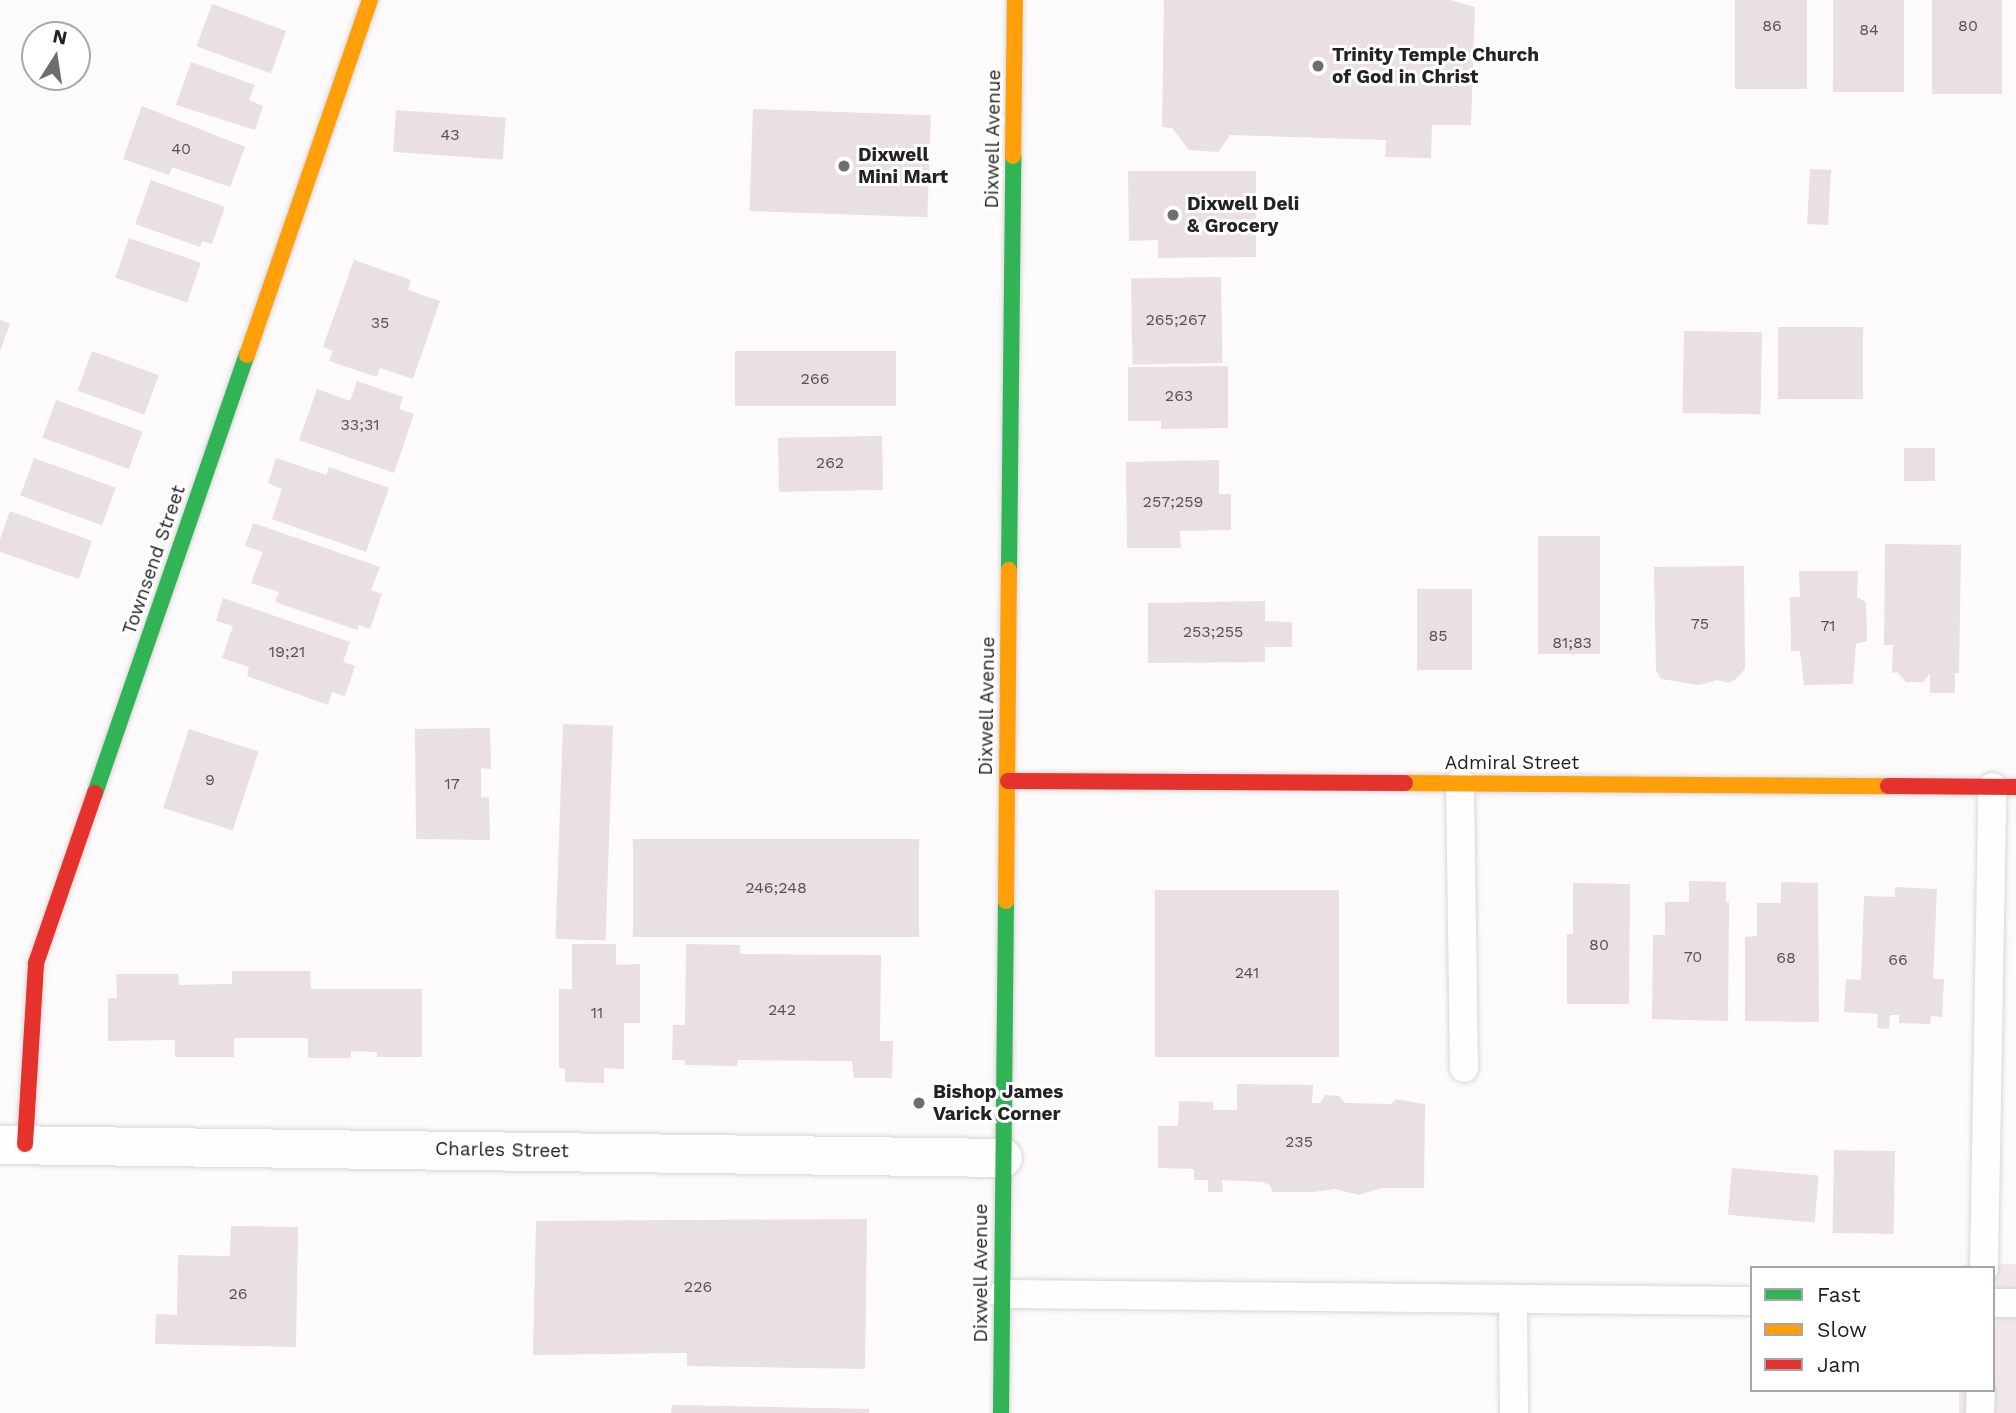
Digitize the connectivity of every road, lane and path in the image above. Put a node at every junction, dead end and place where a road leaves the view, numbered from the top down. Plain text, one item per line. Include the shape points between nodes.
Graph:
1 (370, 0) edge
2 (1016, 0) edge
3 (1008, 781) junction
4 (1460, 783) junction
5 (2004, 787) edge
6 (1464, 1068) dead end
7 (12, 1145) edge
8 (1003, 1158) junction
9 (1984, 1266) edge
10 (1003, 1294) junction
11 (1513, 1298) junction
12 (1750, 1301) edge
13 (1995, 1303) edge
14 (2016, 1303) edge
15 (1981, 1392) edge
16 (1001, 1413) edge
17 (1514, 1413) edge
18 (1980, 1413) edge

1 - 7 street, Townsend Street via 36,963
2 - 3 street, Dixwell Avenue
3 - 4 street, Admiral Street
3 - 8 street, Dixwell Avenue
4 - 5 street, Admiral Street
4 - 6 lane
5 - 9 lane
7 - 8 street, Charles Street
8 - 10 street, Dixwell Avenue
10 - 11 lane
10 - 16 street, Dixwell Avenue
11 - 12 lane
11 - 17 lane
13 - 14 lane
15 - 18 lane

